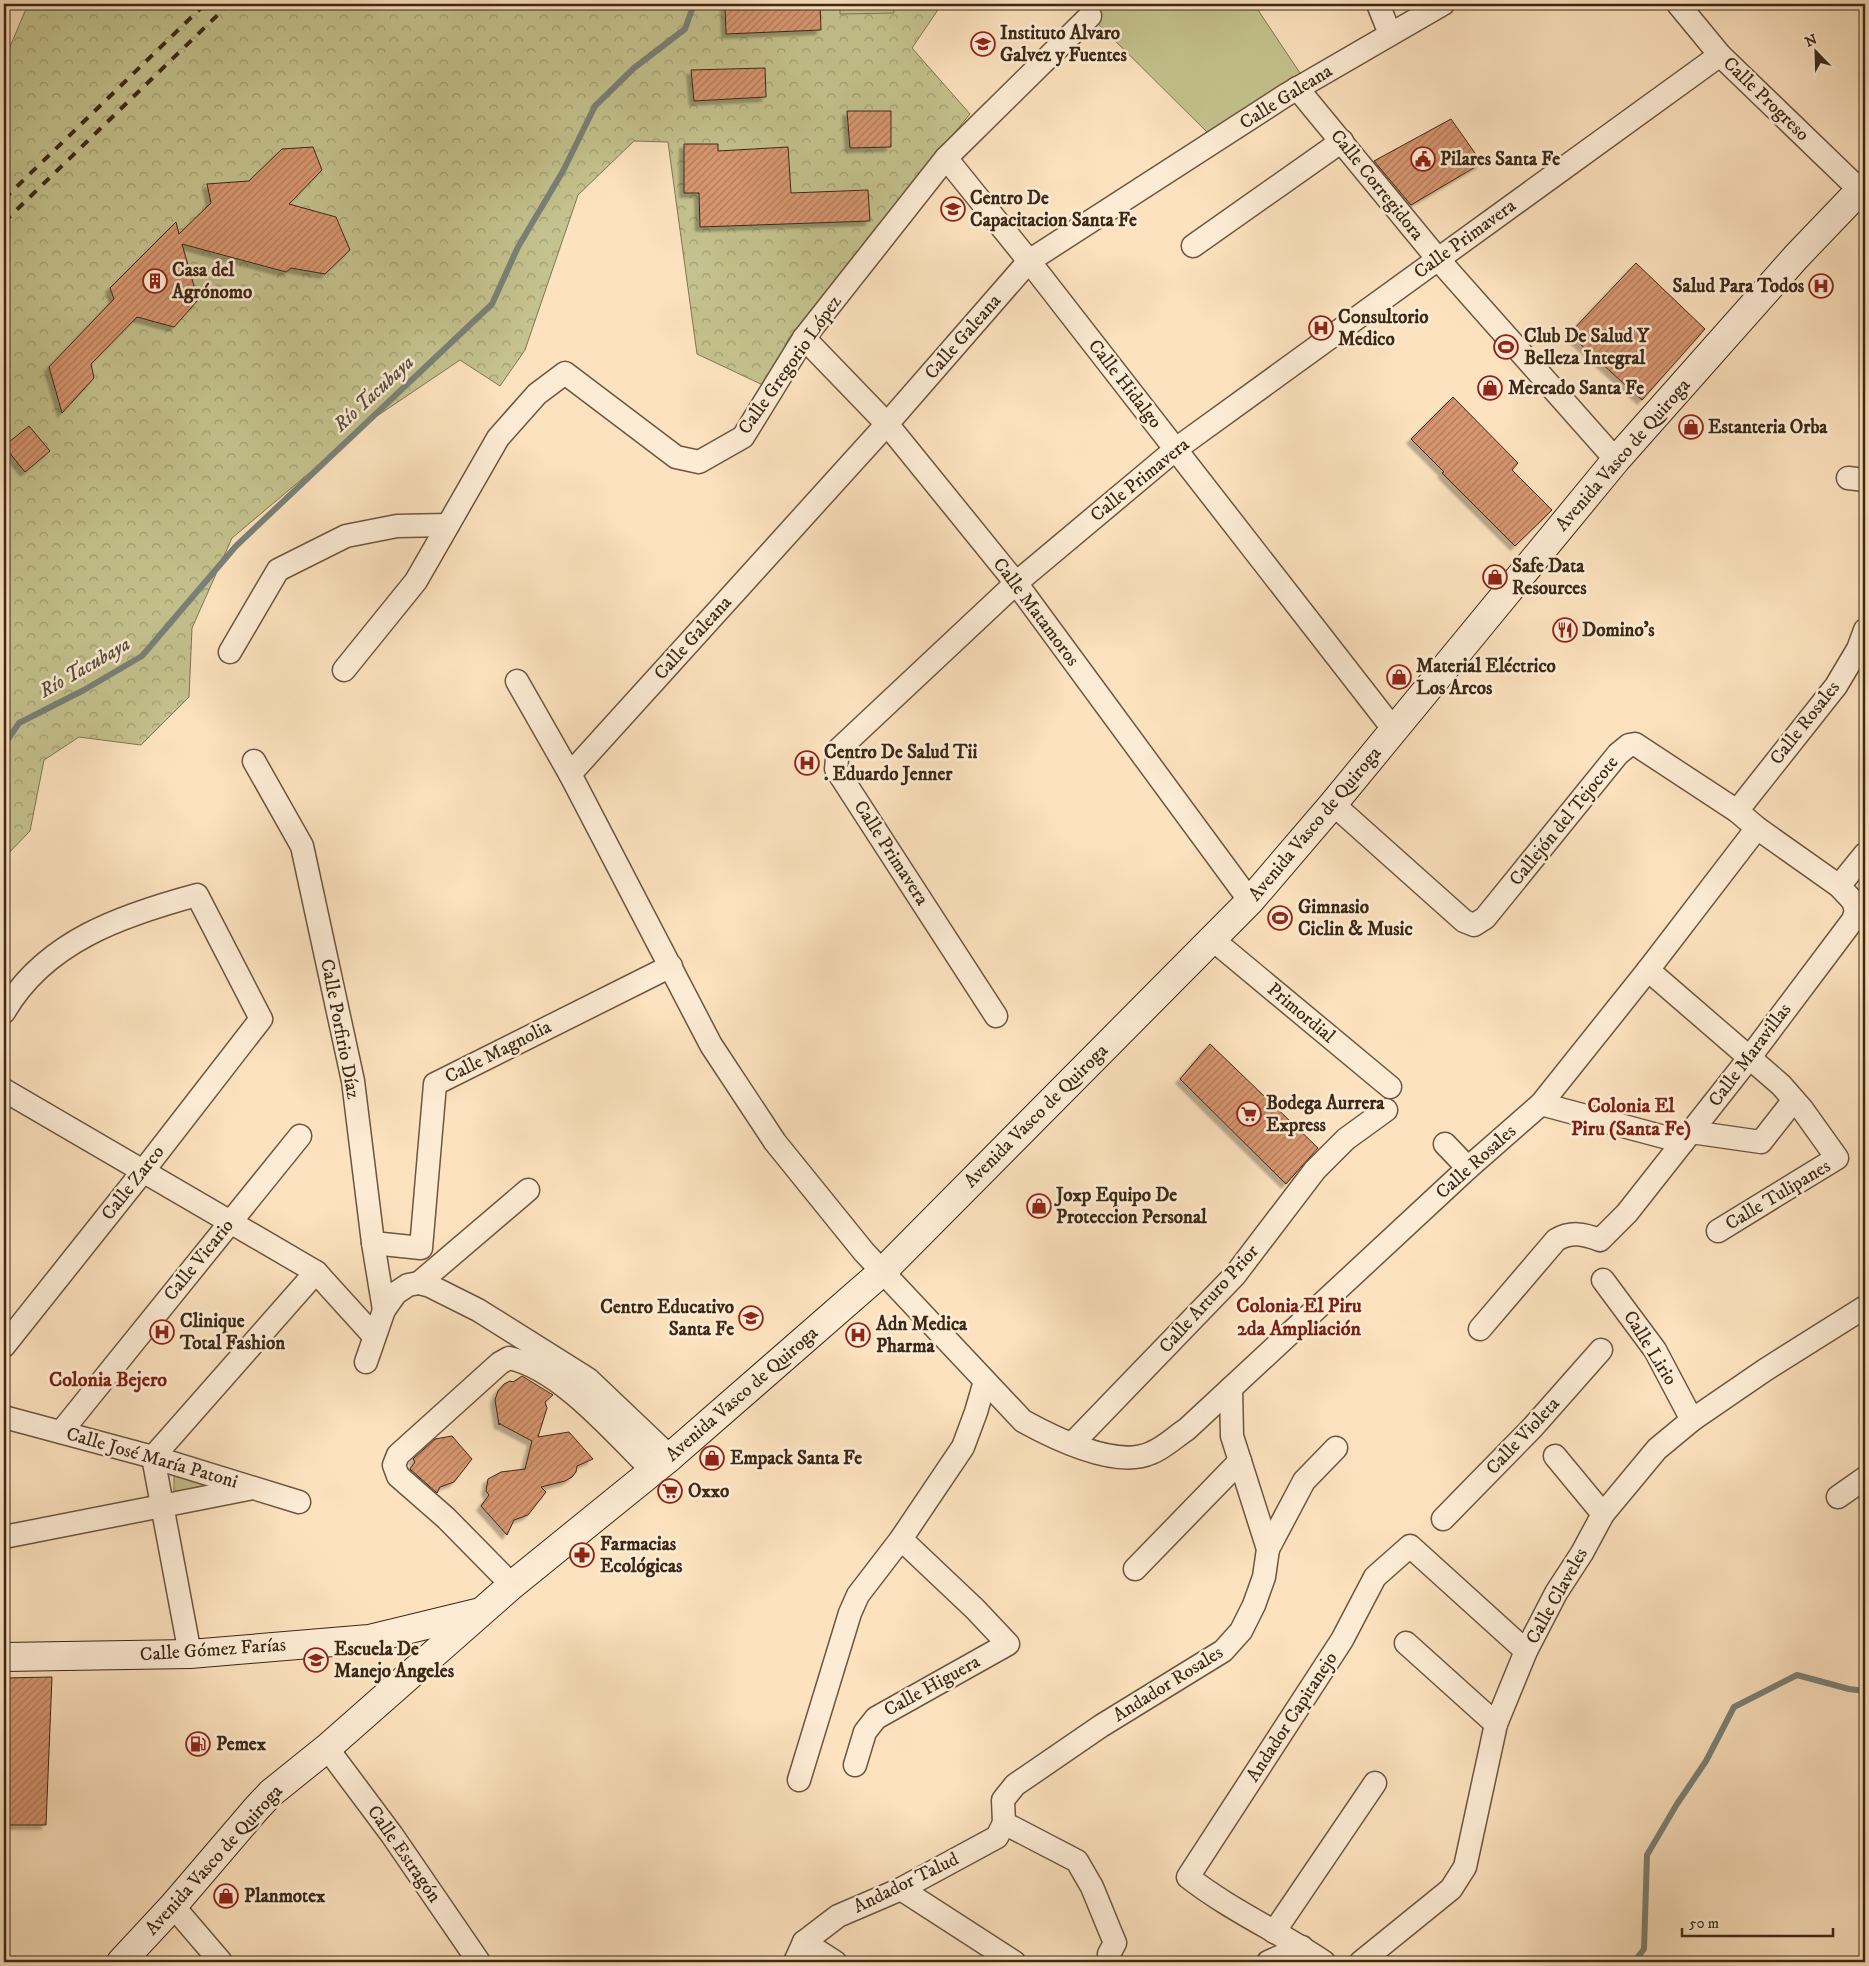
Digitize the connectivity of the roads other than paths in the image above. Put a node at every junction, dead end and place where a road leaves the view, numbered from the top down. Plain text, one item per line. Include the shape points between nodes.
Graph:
1 (1378, 4) edge
2 (1443, 4) edge
3 (1678, 4) edge
4 (1090, 16) dead end
5 (1390, 34) junction
6 (1720, 55) junction
7 (1297, 88) junction
8 (1342, 142) junction
9 (946, 158) junction
10 (1863, 190) edge
11 (1193, 246) dead end
12 (1437, 258) junction
13 (1029, 262) junction
14 (804, 338) junction
15 (887, 424) junction
16 (1176, 449) junction
17 (1616, 460) junction
18 (448, 525) junction
19 (1016, 583) junction
20 (1865, 630) edge
21 (230, 652) dead end
22 (344, 670) dead end
23 (517, 681) dead end
24 (1394, 730) junction
25 (254, 761) dead end
26 (570, 774) junction
27 (1333, 804) junction
28 (1737, 811) junction
29 (1757, 828) junction
30 (1865, 854) edge
31 (1838, 886) junction
32 (1250, 901) junction
33 (1212, 939) junction
34 (671, 966) junction
35 (1648, 970) junction
36 (4, 1012) edge
37 (996, 1016) dead end
38 (1750, 1057) junction
39 (1390, 1088) dead end
40 (4, 1090) edge
41 (1794, 1100) junction
42 (1541, 1104) junction
43 (1386, 1110) dead end
44 (300, 1136) dead end
45 (1687, 1137) junction
46 (1445, 1144) dead end
47 (1468, 1168) junction
48 (144, 1170) junction
49 (528, 1190) dead end
50 (229, 1222) junction
51 (1718, 1231) dead end
52 (373, 1244) junction
53 (316, 1272) junction
54 (882, 1272) junction
55 (1603, 1280) dead end
56 (419, 1283) junction
57 (1865, 1307) edge
58 (384, 1310) junction
59 (1480, 1329) dead end
60 (374, 1336) junction
61 (4, 1346) edge
62 (1601, 1350) dead end
63 (366, 1362) dead end
64 (985, 1381) junction
65 (1230, 1388) junction
66 (4, 1417) edge
67 (1692, 1420) junction
68 (61, 1432) junction
69 (1072, 1444) junction
70 (1336, 1448) dead end
71 (1555, 1456) dead end
72 (153, 1457) junction
73 (1240, 1462) junction
74 (661, 1464) junction
75 (1865, 1478) edge
76 (252, 1488) junction
77 (1838, 1497) dead end
78 (299, 1502) dead end
79 (162, 1505) junction
80 (1603, 1514) junction
81 (1443, 1519) dead end
82 (4, 1537) edge
83 (902, 1539) junction
84 (1268, 1549) junction
85 (1135, 1569) dead end
86 (512, 1585) junction
87 (480, 1612) junction
88 (1406, 1643) dead end
89 (1526, 1651) junction
90 (190, 1654) junction
91 (4, 1657) edge
92 (1496, 1724) junction
93 (327, 1748) junction
94 (855, 1765) dead end
95 (799, 1780) dead end
96 (1375, 1783) dead end
97 (1004, 1823) junction
98 (900, 1889) junction
99 (172, 1906) junction
100 (1274, 1932) junction
101 (804, 1942) junction
102 (1302, 1948) junction
103 (1109, 1954) dead end
104 (121, 1962) edge
105 (221, 1962) edge
106 (479, 1962) edge
107 (795, 1962) edge
108 (835, 1962) edge
109 (1014, 1962) edge
110 (1268, 1962) edge
111 (1324, 1962) edge
112 (1362, 1962) edge

1 - 5 street
2 - 5 street, Calle Galeana
3 - 6 street, Calle Progreso
4 - 9 street, Calle Gregorio López
5 - 7 street, Calle Galeana
6 - 10 street, Calle Progreso
6 - 12 street, Calle Primavera
7 - 8 street, Calle Corregidora
7 - 13 street, Calle Galeana
8 - 11 street
8 - 12 street, Calle Corregidora
9 - 13 street, Calle Hidalgo
9 - 14 street, Calle Gregorio López
10 - 17 main road, Avenida Vasco de Quiroga via 1796,257
12 - 16 street, Calle Primavera
12 - 17 street, Calle Corregidora
13 - 15 street, Calle Galeana
13 - 16 street, Calle Hidalgo
14 - 15 street, Calle Matamoros
14 - 18 street, Calle Gregorio López via 743,437 699,462 676,457 565,373 537,394 498,438
15 - 19 street, Calle Matamoros
15 - 26 street, Calle Galeana
16 - 19 street, Calle Primavera
16 - 24 street, Calle Hidalgo
17 - 24 main road, Avenida Vasco de Quiroga
18 - 21 street via 397,526 346,536 278,570
18 - 22 street, Calle Gregorio López via 416,580
19 - 32 street, Calle Matamoros
19 - 37 street, Calle Primavera via 853,734 838,750 836,769
20 - 28 street, Calle Rosales via 1858,649 1836,686
23 - 26 street
24 - 27 main road, Avenida Vasco de Quiroga
25 - 52 street, Calle Porfirio Díaz via 302,846 353,1081
26 - 34 street
27 - 28 street, Callejón del Tejocote via 1464,921 1474,925 1485,918 1629,744 1640,747
27 - 32 main road, Avenida Vasco de Quiroga
28 - 29 street, Callejón del Tejocote
29 - 31 street, Callejón del Tejocote
29 - 35 street, Calle Rosales
30 - 31 street
31 - 38 street, Calle Maravillas via 1853,901 1856,911 1853,920
32 - 33 main road, Avenida Vasco de Quiroga
33 - 39 street, Primordial
33 - 54 main road, Avenida Vasco de Quiroga
34 - 52 street, Calle Magnolia via 435,1084 421,1248
34 - 54 street via 711,1045 775,1142
35 - 38 street
35 - 42 street, Calle Rosales
36 - 48 street, Calle Zarco via 31,976 73,942 101,926 197,895 261,1019
38 - 41 street
38 - 45 street, Calle Maravillas
40 - 48 street
41 - 45 street via 1762,1142
41 - 51 street, Calle Tulipanes via 1837,1158
42 - 45 street
42 - 47 street, Calle Rosales
43 - 69 street, Calle Arturo Prior via 1346,1140 1315,1170 1235,1275
44 - 50 street, Calle Vicario
45 - 59 street, Calle Maravillas via 1627,1213 1600,1240 1581,1233 1556,1240
46 - 47 street
47 - 65 street, Calle Rosales
48 - 50 street
48 - 61 street, Calle Zarco
49 - 56 street
50 - 53 street
50 - 68 street, Calle Vicario
52 - 58 street, Calle Porfirio Díaz
53 - 60 street
53 - 72 street
54 - 64 street
54 - 74 main road, Avenida Vasco de Quiroga
55 - 67 street, Calle Lirio via 1655,1350
56 - 58 street via 408,1285 396,1293
56 - 74 street via 478,1310 588,1379
57 - 67 street, Calle Claveles
58 - 60 street
60 - 63 street
62 - 81 street, Calle Violeta via 1533,1427
64 - 69 street via 1023,1421
64 - 83 street via 963,1446
65 - 69 street, Calle Rosales via 1187,1429 1151,1454 1125,1458 1102,1455
65 - 73 street, Andador Rosales via 1232,1436
66 - 68 street, Calle José María Patoni
67 - 80 street, Calle Claveles via 1656,1449
68 - 72 street, Calle José María Patoni
70 - 84 street via 1304,1481
71 - 80 street
72 - 76 street, Calle José María Patoni
72 - 79 street
73 - 84 street, Andador Rosales
73 - 85 street
74 - 86 main road, Avenida Vasco de Quiroga
74 - 86 street via 553,1379 519,1360 508,1358 500,1363 398,1455 394,1465 398,1476 446,1518
75 - 77 street
76 - 78 street, Calle José María Patoni
76 - 79 street
79 - 82 street
79 - 90 street
80 - 89 street, Calle Claveles
83 - 94 street, Calle Higuera via 1008,1644 876,1718 865,1732
83 - 95 street via 858,1595 850,1613
84 - 97 street, Andador Rosales via 1264,1577 1254,1605 1241,1631 1223,1652 1101,1726 1015,1785 1003,1800
86 - 87 main road, Avenida Vasco de Quiroga
87 - 90 main road, Calle Gómez Farías via 369,1639
87 - 93 main road, Avenida Vasco de Quiroga
88 - 92 street
89 - 92 street, Calle Claveles
89 - 100 street, Andador Capitanejo via 1410,1546 1375,1577 1342,1640 1188,1877
90 - 91 main road, Calle Gómez Farías
92 - 112 street, Calle Claveles via 1465,1867 1451,1889
93 - 99 main road, Avenida Vasco de Quiroga via 271,1793
93 - 106 street, Calle Estragón via 392,1835
96 - 100 street
97 - 98 street, Andador Talud via 997,1837
97 - 103 street via 1077,1861 1092,1887 1115,1944
98 - 101 street, Andador Talud via 838,1916
98 - 109 street
99 - 104 main road, Avenida Vasco de Quiroga
99 - 105 street
100 - 102 street
101 - 107 street
101 - 108 street
102 - 110 street
102 - 111 street

